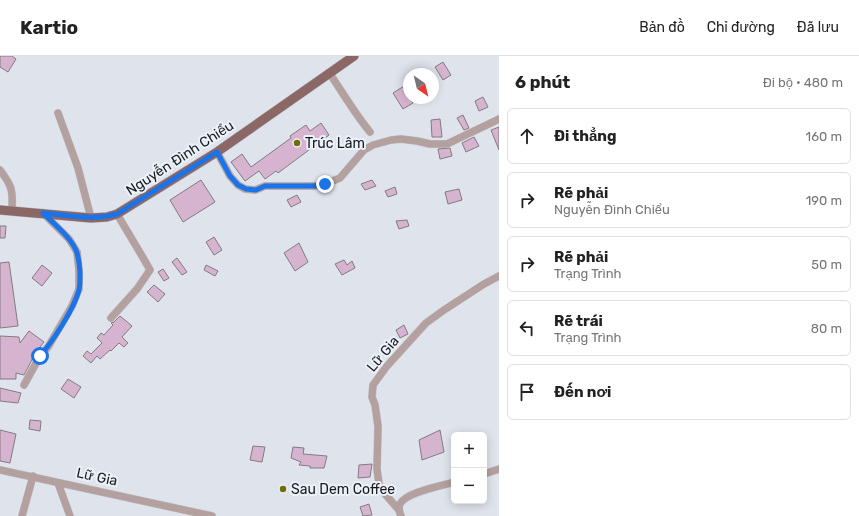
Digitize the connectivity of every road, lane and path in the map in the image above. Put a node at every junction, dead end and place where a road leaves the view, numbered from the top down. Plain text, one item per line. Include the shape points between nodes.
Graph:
1 (354, 56) edge
2 (330, 74) junction
3 (58, 113) dead end
4 (499, 119) edge
5 (370, 132) dead end
6 (217, 152) junction
7 (0, 170) edge
8 (0, 210) edge
9 (12, 210) junction
10 (43, 213) junction
11 (117, 214) junction
12 (92, 218) junction
13 (499, 276) edge
14 (111, 318) dead end
15 (24, 385) dead end
16 (499, 469) edge
17 (0, 470) edge
18 (487, 473) edge
19 (33, 476) junction
20 (58, 483) junction
21 (451, 483) edge
22 (400, 513) edge
23 (22, 516) edge
24 (70, 516) edge
25 (212, 516) edge

1 - 2 main road, Nguyễn Đình Chiểu
2 - 5 street
2 - 6 main road, Nguyễn Đình Chiểu
3 - 12 street via 78,168
4 - 6 street via 447,144 401,139 384,141 364,150 340,178 314,186 265,186 256,190 246,189 230,176
6 - 11 main road, Nguyễn Đình Chiểu
7 - 9 street via 11,187
8 - 9 main road, Nguyễn Đình Chiểu
9 - 10 main road, Nguyễn Đình Chiểu
10 - 12 main road, Nguyễn Đình Chiểu
10 - 15 street via 69,239 77,252 79,289 61,327 40,356
11 - 12 main road, Nguyễn Đình Chiểu
11 - 14 street via 150,270
13 - 22 street, Lữ Gia via 426,323 373,385 372,397 378,426 379,484
16 - 18 street
17 - 19 street, Lữ Gia
19 - 20 street, Lữ Gia
19 - 23 street
20 - 24 street
20 - 25 street, Lữ Gia
21 - 22 street, Lữ Gia via 405,499 400,505

